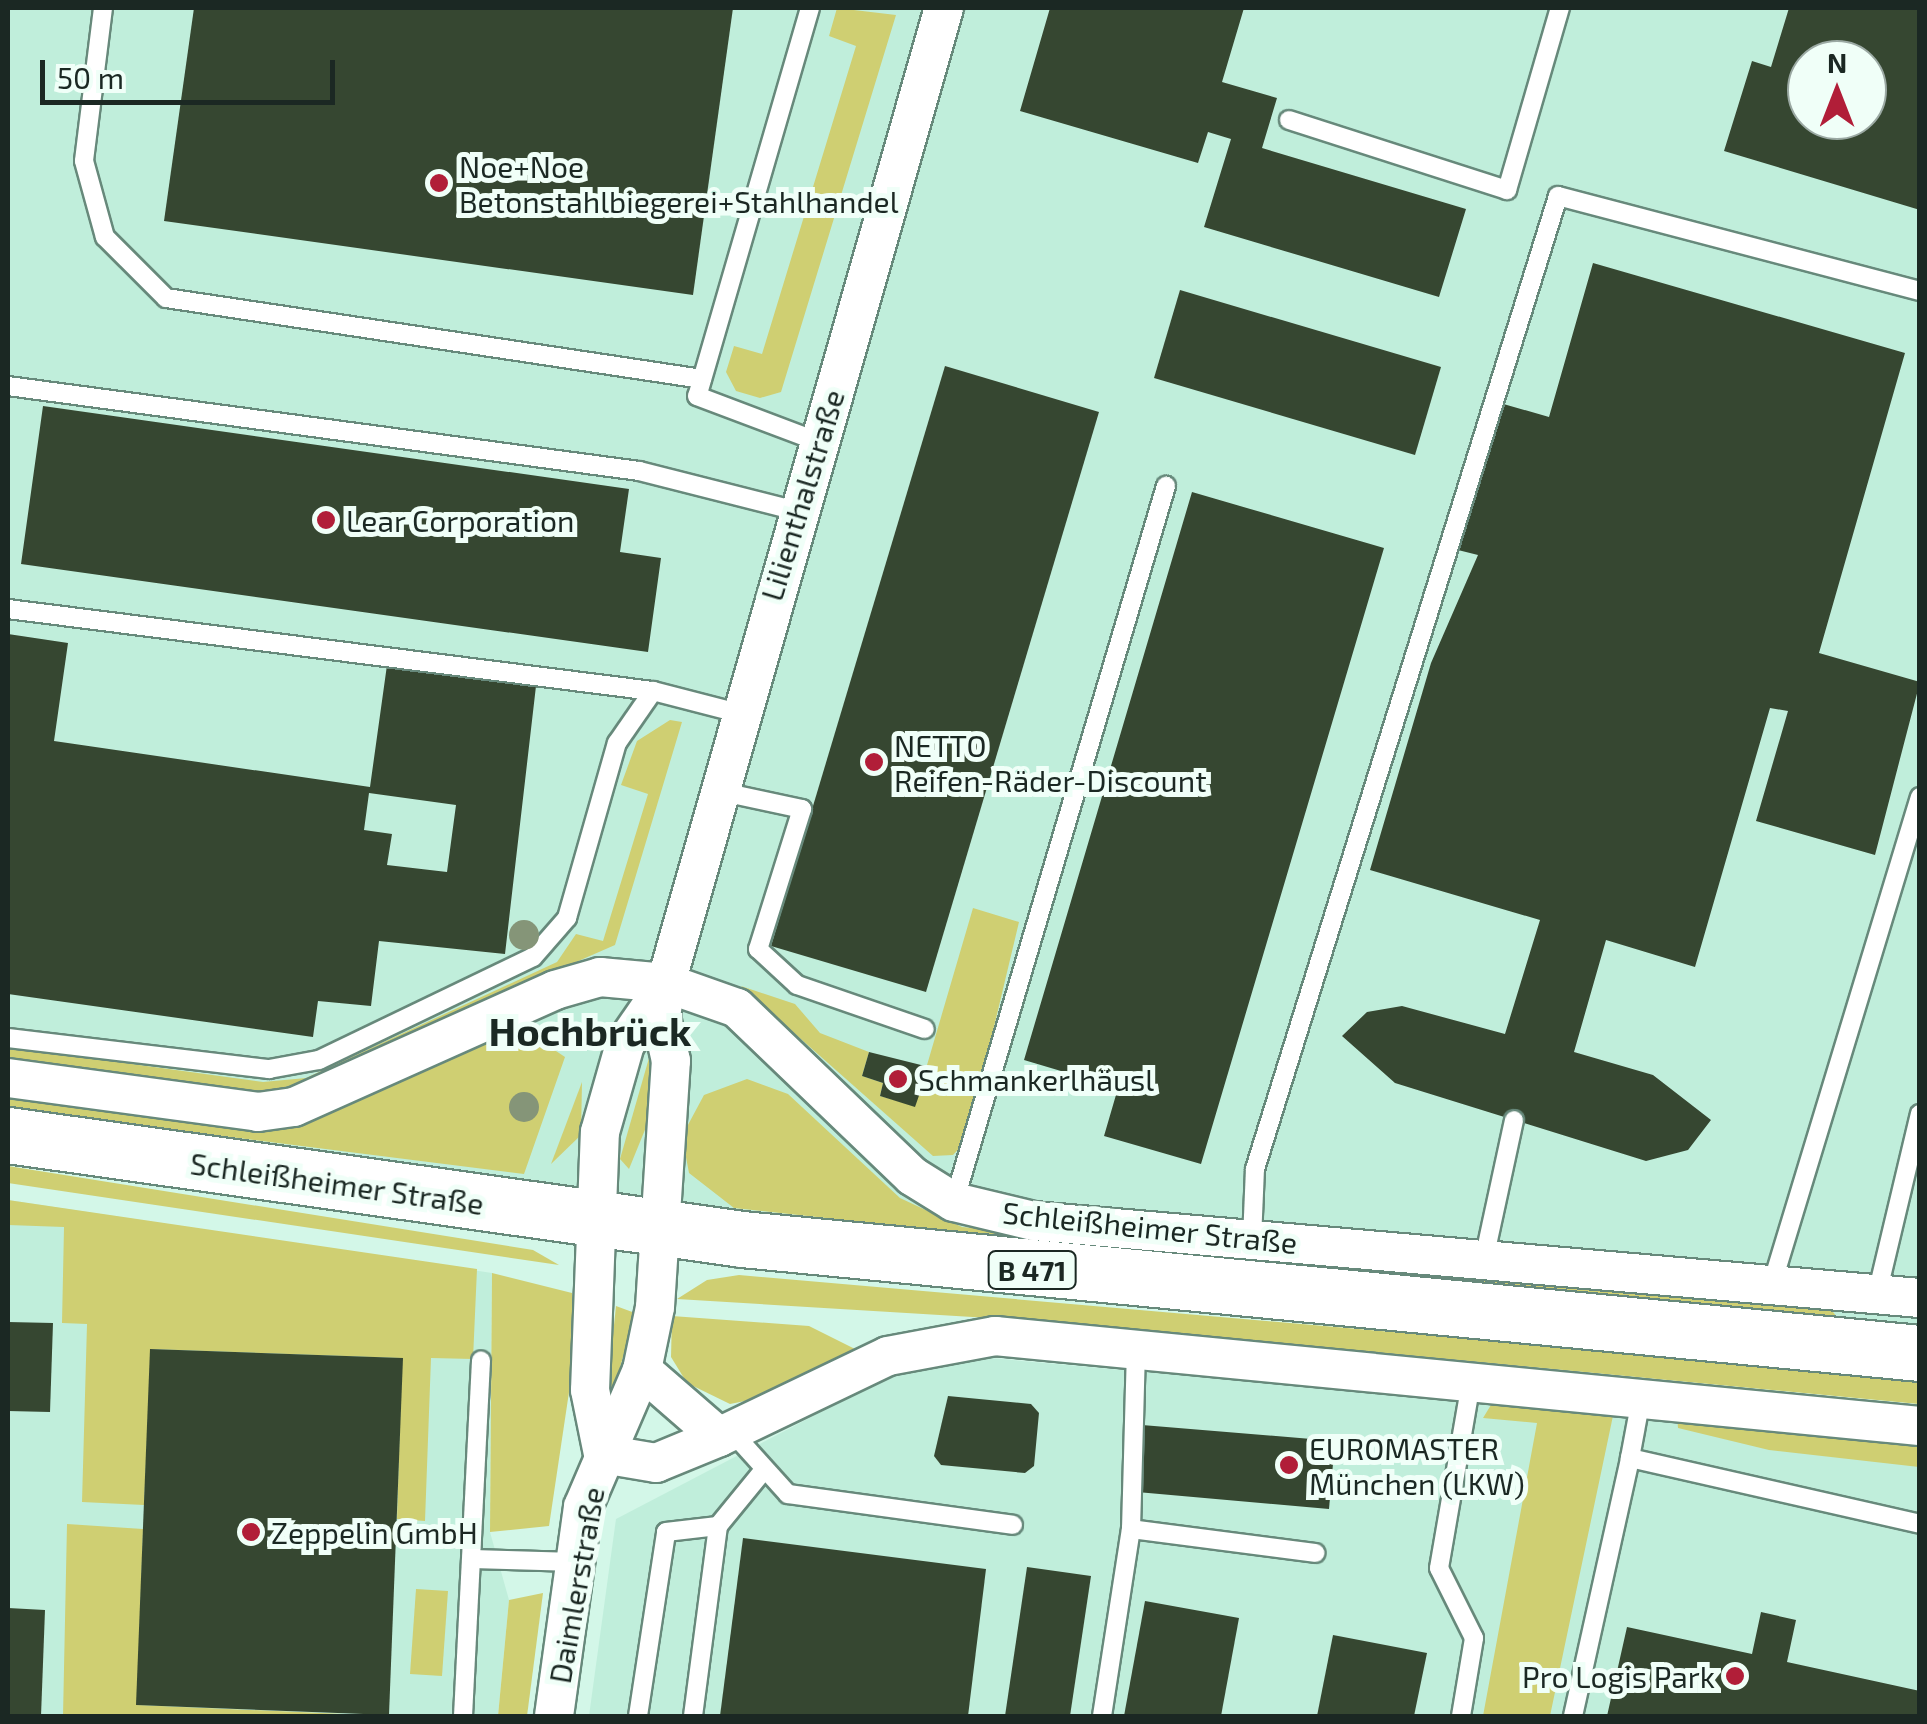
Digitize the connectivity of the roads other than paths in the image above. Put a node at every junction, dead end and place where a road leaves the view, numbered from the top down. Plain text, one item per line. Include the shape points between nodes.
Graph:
1 (104, 8) edge
2 (810, 8) edge
3 (944, 8) edge
4 (1560, 8) edge
5 (1290, 120) dead end
6 (1920, 291) edge
7 (702, 380) junction
8 (8, 386) edge
9 (819, 442) junction
10 (1166, 486) dead end
11 (797, 511) junction
12 (8, 608) edge
13 (653, 691) junction
14 (738, 713) junction
15 (717, 790) junction
16 (1920, 797) edge
17 (666, 984) junction
18 (925, 1029) dead end
19 (8, 1038) edge
20 (8, 1078) edge
21 (1920, 1114) edge
22 (1514, 1120) dead end
23 (8, 1135) edge
24 (954, 1202) junction
25 (592, 1218) junction
26 (657, 1227) junction
27 (1252, 1240) junction
28 (1484, 1260) junction
29 (1772, 1284) junction
30 (1877, 1294) junction
31 (1920, 1298) edge
32 (1136, 1350) junction
33 (1920, 1353) edge
34 (482, 1360) dead end
35 (642, 1370) junction
36 (1471, 1383) junction
37 (1641, 1399) junction
38 (1920, 1426) edge
39 (725, 1434) junction
40 (603, 1454) junction
41 (1630, 1458) junction
42 (764, 1471) junction
43 (1920, 1524) edge
44 (1013, 1525) dead end
45 (718, 1526) junction
46 (1131, 1529) junction
47 (1315, 1552) dead end
48 (473, 1559) junction
49 (575, 1562) junction
50 (463, 1716) edge
51 (554, 1716) edge
52 (638, 1716) edge
53 (692, 1716) edge
54 (1102, 1716) edge
55 (1461, 1716) edge
56 (1572, 1716) edge

1 - 7 lane via 84,161 105,237 166,298
2 - 7 lane
3 - 9 street, Lilienthalstraße
4 - 5 lane via 1507,190
6 - 27 lane via 1558,196 1255,1169
7 - 9 lane via 697,396
8 - 11 lane via 639,471
9 - 11 street, Lilienthalstraße
10 - 24 lane
11 - 14 street, Lilienthalstraße
12 - 13 lane
13 - 14 lane
13 - 19 lane via 617,743 567,918 533,957 330,1056 270,1069
14 - 15 street, Lilienthalstraße
15 - 17 street, Lilienthalstraße
15 - 18 lane via 802,809 758,949 797,985
16 - 29 lane
17 - 20 street, Schleißheimer Straße via 600,977 556,990 294,1107 258,1112
17 - 24 street, Schleißheimer Straße via 737,1008 912,1176
17 - 25 street, Lilienthalstraße via 612,1075
17 - 26 street, Lilienthalstraße via 670,1077
21 - 30 lane
22 - 28 lane
23 - 25 main road, Schleißheimer Straße / B 471
24 - 27 street, Schleißheimer Straße via 1034,1222
25 - 26 main road, Schleißheimer Straße / B 471
25 - 40 street, Daimlerstraße via 590,1390
26 - 33 main road, Schleißheimer Straße / B 471 via 1407,1310
26 - 35 street, Daimlerstraße
27 - 28 street, Schleißheimer Straße
28 - 29 street, Schleißheimer Straße
29 - 30 street, Schleißheimer Straße
30 - 31 street, Schleißheimer Straße
32 - 36 street
32 - 39 street via 944,1340 888,1356
32 - 46 lane
34 - 48 lane
35 - 39 street
35 - 40 street, Daimlerstraße
36 - 37 street
36 - 55 lane via 1439,1568 1474,1638
37 - 38 street
37 - 41 lane
39 - 40 street via 656,1464
39 - 42 lane
40 - 49 street, Daimlerstraße
41 - 43 lane
41 - 56 lane
42 - 44 lane via 788,1494
42 - 45 lane
45 - 52 lane via 666,1532
45 - 53 lane
46 - 47 lane
46 - 54 lane
48 - 49 lane
48 - 50 lane
49 - 51 street, Daimlerstraße

